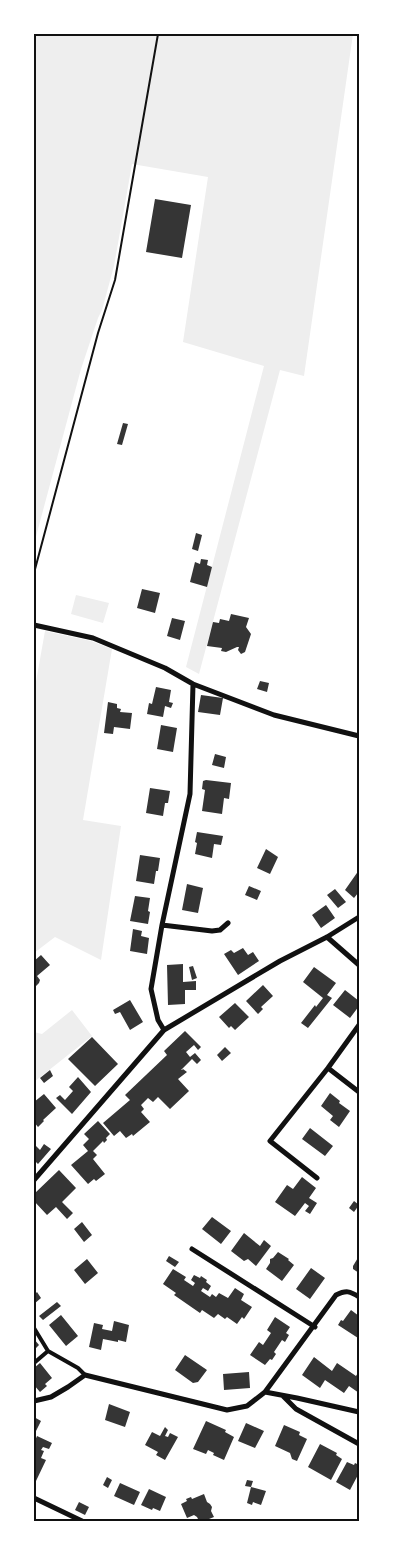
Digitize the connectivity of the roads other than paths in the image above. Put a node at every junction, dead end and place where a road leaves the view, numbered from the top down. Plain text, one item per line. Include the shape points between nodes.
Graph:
1 (34, 625) edge
2 (193, 684) junction
3 (359, 736) edge
4 (359, 917) edge
5 (228, 923) dead end
6 (162, 925) junction
7 (328, 937) junction
8 (359, 965) edge
9 (359, 1025) edge
10 (164, 1030) junction
11 (328, 1068) junction
12 (359, 1092) edge
13 (317, 1178) dead end
14 (34, 1180) edge
15 (192, 1250) dead end
16 (359, 1297) edge
17 (315, 1327) junction
18 (34, 1328) edge
19 (48, 1351) junction
20 (34, 1363) edge
21 (85, 1375) junction
22 (265, 1392) junction
23 (283, 1395) junction
24 (34, 1400) edge
25 (359, 1412) edge
26 (359, 1444) edge
27 (34, 1498) edge
28 (82, 1521) edge

1 - 2 street via 92,638 165,668
2 - 3 street via 274,715
2 - 6 street via 190,794
4 - 7 street
5 - 6 street via 212,932
6 - 10 street via 151,989 158,1020
7 - 8 street
7 - 10 street via 280,961
9 - 11 street
10 - 14 street
11 - 12 street
11 - 13 street via 270,1141
15 - 17 street
16 - 17 street via 352,1291 336,1295
17 - 22 street
18 - 19 lane
19 - 20 lane
19 - 21 lane
21 - 22 street via 226,1410 247,1406
21 - 24 street via 51,1397
22 - 23 street
23 - 25 street
23 - 26 street via 296,1409
27 - 28 street

